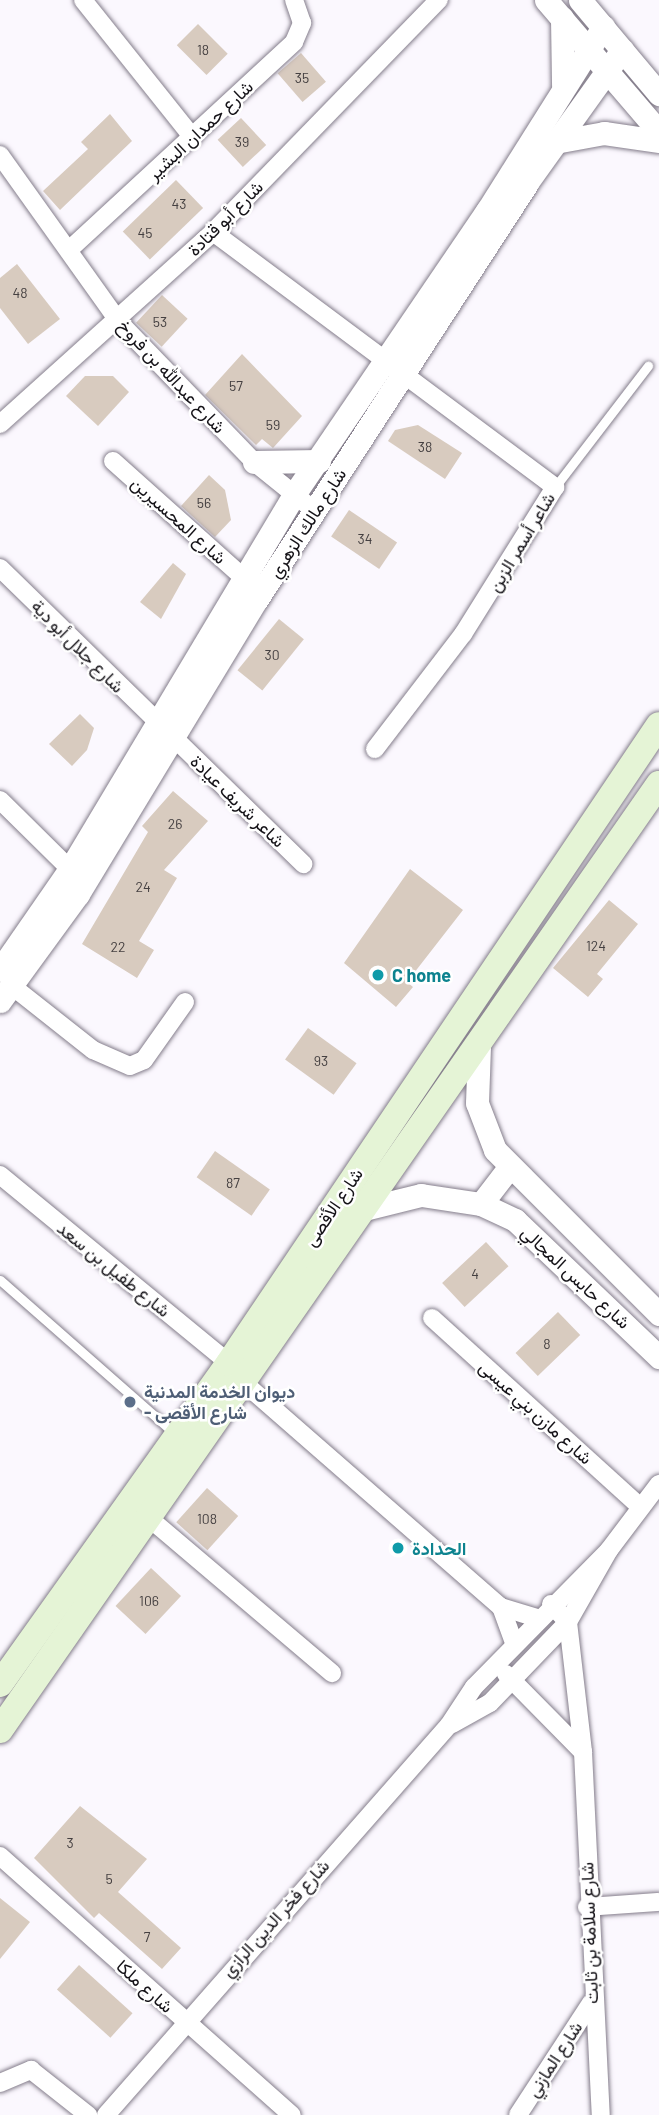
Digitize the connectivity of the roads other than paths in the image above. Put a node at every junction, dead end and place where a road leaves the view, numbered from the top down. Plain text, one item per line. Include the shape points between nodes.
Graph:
1 (83, 0) edge
2 (294, 0) edge
3 (439, 0) edge
4 (547, 0) edge
5 (580, 0) edge
6 (562, 18) junction
7 (603, 27) junction
8 (586, 48) junction
9 (622, 50) junction
10 (606, 71) junction
11 (563, 86) junction
12 (659, 94) edge
13 (659, 132) edge
14 (193, 138) junction
15 (659, 141) edge
16 (555, 142) junction
17 (0, 155) edge
18 (213, 232) junction
19 (70, 249) junction
20 (119, 322) junction
21 (648, 366) dead end
22 (393, 370) junction
23 (2, 419) edge
24 (113, 461) dead end
25 (319, 461) junction
26 (254, 462) junction
27 (555, 487) junction
28 (293, 496) junction
29 (315, 510) junction
30 (0, 568) edge
31 (244, 579) junction
32 (659, 725) edge
33 (165, 732) junction
34 (375, 749) dead end
35 (659, 784) edge
36 (0, 800) edge
37 (303, 864) dead end
38 (70, 869) junction
39 (4, 986) edge
40 (185, 1002) dead end
41 (479, 1046) junction
42 (508, 1169) junction
43 (0, 1175) edge
44 (481, 1204) junction
45 (364, 1209) junction
46 (0, 1280) edge
47 (659, 1314) edge
48 (432, 1318) dead end
49 (659, 1357) edge
50 (237, 1373) junction
51 (177, 1436) junction
52 (659, 1484) edge
53 (639, 1506) junction
54 (149, 1518) junction
55 (608, 1550) junction
56 (551, 1604) junction
57 (502, 1607) junction
58 (537, 1618) junction
59 (568, 1622) junction
60 (514, 1643) junction
61 (497, 1663) junction
62 (332, 1673) dead end
63 (513, 1682) junction
64 (0, 1684) edge
65 (449, 1725) junction
66 (0, 1730) edge
67 (583, 1752) junction
68 (0, 1856) edge
69 (659, 1902) edge
70 (587, 1907) junction
71 (591, 2003) junction
72 (183, 2021) junction
73 (0, 2083) edge
74 (88, 2115) edge
75 (106, 2115) edge
76 (292, 2115) edge
77 (518, 2115) edge
78 (601, 2115) edge

1 - 14 street
2 - 14 street, شارع حمدان البشير via 302,23 293,43
3 - 18 street, شارع أبو قتادة
4 - 6 street
5 - 7 street
6 - 8 street
6 - 11 street
7 - 8 street, شارع مالك الزهري
7 - 9 street
8 - 10 street
8 - 11 street, شارع مالك الزهري
9 - 10 street, شارع مالك الزهري
9 - 12 street
10 - 13 street
10 - 16 street, شارع مالك الزهري
11 - 22 street, شارع مالك الزهري
14 - 19 street, شارع حمدان البشير
15 - 16 street via 604,132
16 - 22 street, شارع مالك الزهري
17 - 19 street, شارع عبدالله بن فروخ
18 - 20 street, شارع أبو قتادة
18 - 22 street, شاعر أسمر الزبن
19 - 20 street, شارع عبدالله بن فروخ
20 - 23 street, شارع أبو قتادة
20 - 26 street, شارع عبدالله بن فروخ
21 - 27 lane
22 - 25 street, شارع مالك الزهري
22 - 27 street, شاعر أسمر الزبن
22 - 29 street, شارع مالك الزهري
24 - 31 street, شارع المحسيرين
25 - 26 street
25 - 28 street, شارع مالك الزهري
26 - 28 street, شارع عبدالله بن فروخ
27 - 34 street, شاعر أسمر الزبن via 463,634
28 - 29 street, شارع عبدالله بن فروخ
28 - 31 street, شارع مالك الزهري
29 - 33 street, شارع مالك الزهري
30 - 33 street, شارع جلال أبو دية
31 - 33 street, شارع مالك الزهري
32 - 50 main road, شارع الأقصى
33 - 37 street, شاعر شريف عيادة
33 - 38 street, شارع مالك الزهري
33 - 39 street, شارع مالك الزهري via 78,894
35 - 41 main road, شارع الأقصى
36 - 38 street
38 - 39 street, شارع مالك الزهري
39 - 40 street via 93,1050 130,1066 144,1060
41 - 42 street, شارع حابس المجالي via 479,1113
41 - 45 main road, شارع الأقصى
42 - 44 street
42 - 47 street, شارع حابس المجالي
43 - 50 street, شارع طفيل بن سعد
44 - 45 street, شارع حابس المجالي via 421,1195
44 - 49 street, شارع حابس المجالي via 515,1220 555,1252
45 - 50 main road, شارع الأقصى
46 - 51 lane
48 - 53 street, شارع مازن بني عيسى
50 - 51 main road, شارع الأقصى
50 - 54 main road, شارع الأقصى
50 - 57 street, شارع طفيل بن سعد
51 - 64 main road, شارع الأقصى
52 - 53 street, شارع فخر الدين الرازي
53 - 55 street, شارع فخر الدين الرازي
54 - 62 street
54 - 66 main road, شارع الأقصى
55 - 56 street, شارع فخر الدين الرازي
55 - 59 street, شارع فخر الدين الرازي
56 - 58 street, شارع فخر الدين الرازي
56 - 59 street
57 - 58 street
57 - 60 street
58 - 60 street, شارع فخر الدين الرازي
59 - 63 street, شارع فخر الدين الرازي
59 - 67 street, شارع سلامة بن ثابت
60 - 61 street, شارع فخر الدين الرازي
61 - 63 street
61 - 65 street, شارع فخر الدين الرازي
63 - 65 street, شارع فخر الدين الرازي
63 - 67 street
65 - 72 street, شارع فخر الدين الرازي
67 - 70 street, شارع سلامة بن ثابت
68 - 72 street, شارع ملكا
69 - 70 street
70 - 71 street, شارع سلامة بن ثابت
71 - 77 street, شارع المازني
71 - 78 street, شارع سلامة بن ثابت
72 - 75 street, شارع فخر الدين الرازي
72 - 76 street, شارع ملكا
73 - 74 street via 31,2070

